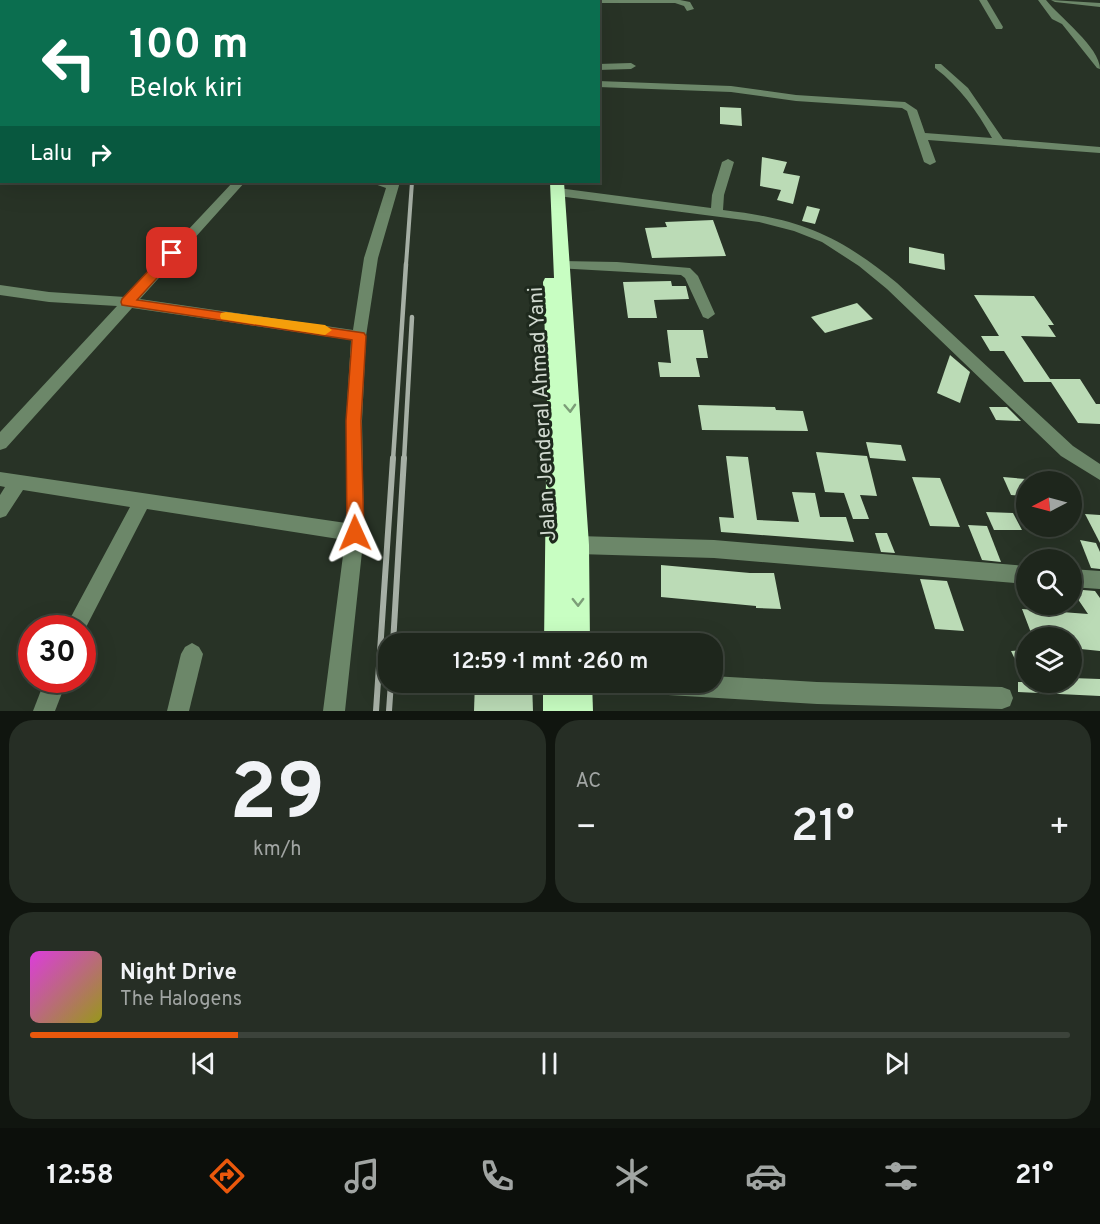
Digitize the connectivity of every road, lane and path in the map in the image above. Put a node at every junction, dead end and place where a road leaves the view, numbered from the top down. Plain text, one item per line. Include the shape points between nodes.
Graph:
1 (984, 0) edge
2 (1042, 0) edge
3 (1055, 0) edge
4 (600, 1) edge
5 (1100, 5) edge
6 (690, 9) dead end
7 (999, 27) dead end
8 (631, 66) dead end
9 (938, 66) dead end
10 (1100, 66) edge
11 (600, 67) edge
12 (600, 84) edge
13 (923, 136) junction
14 (1000, 142) junction
15 (1100, 150) edge
16 (728, 162) dead end
17 (930, 162) dead end
18 (239, 183) edge
19 (387, 183) edge
20 (554, 185) edge
21 (717, 211) junction
22 (561, 265) junction
23 (0, 290) edge
24 (127, 302) junction
25 (708, 314) dead end
26 (359, 336) junction
27 (0, 442) edge
28 (1100, 473) edge
29 (0, 479) edge
30 (20, 482) junction
31 (142, 501) junction
32 (0, 510) edge
33 (355, 533) junction
34 (578, 545) junction
35 (1016, 574) edge
36 (1082, 579) edge
37 (1100, 580) edge
38 (82, 615) edge
39 (556, 633) edge
40 (578, 633) edge
41 (192, 654) dead end
42 (723, 687) edge
43 (51, 693) edge
44 (556, 693) edge
45 (579, 693) edge
46 (1002, 698) dead end
47 (44, 711) edge
48 (178, 711) edge
49 (334, 711) edge
50 (556, 711) edge
51 (580, 711) edge

1 - 7 street
2 - 10 street
3 - 5 street
4 - 6 street via 675,1
8 - 11 street
9 - 14 street via 968,96
12 - 13 street via 731,89 905,105 912,110
13 - 14 street
13 - 17 street
14 - 15 street
16 - 21 street
18 - 24 street
19 - 26 street
20 - 21 street
20 - 22 highway, Jalan Jenderal Ahmad Yani
20 - 39 highway
21 - 28 street via 798,228 826,239 864,263 1067,451
22 - 25 street via 685,271
22 -> 34 highway, Jalan Jenderal Ahmad Yani
23 - 24 street
24 - 26 street
24 - 27 street
26 - 33 street via 354,421
29 - 30 street
30 - 31 street
30 - 32 street
31 - 33 street
31 - 38 street
33 - 49 street
34 - 35 street via 714,549
34 -> 40 highway, Jalan Jenderal Ahmad Yani
36 - 37 street
41 - 48 street
42 - 46 street
43 - 47 street
44 - 50 highway
45 - 51 highway

